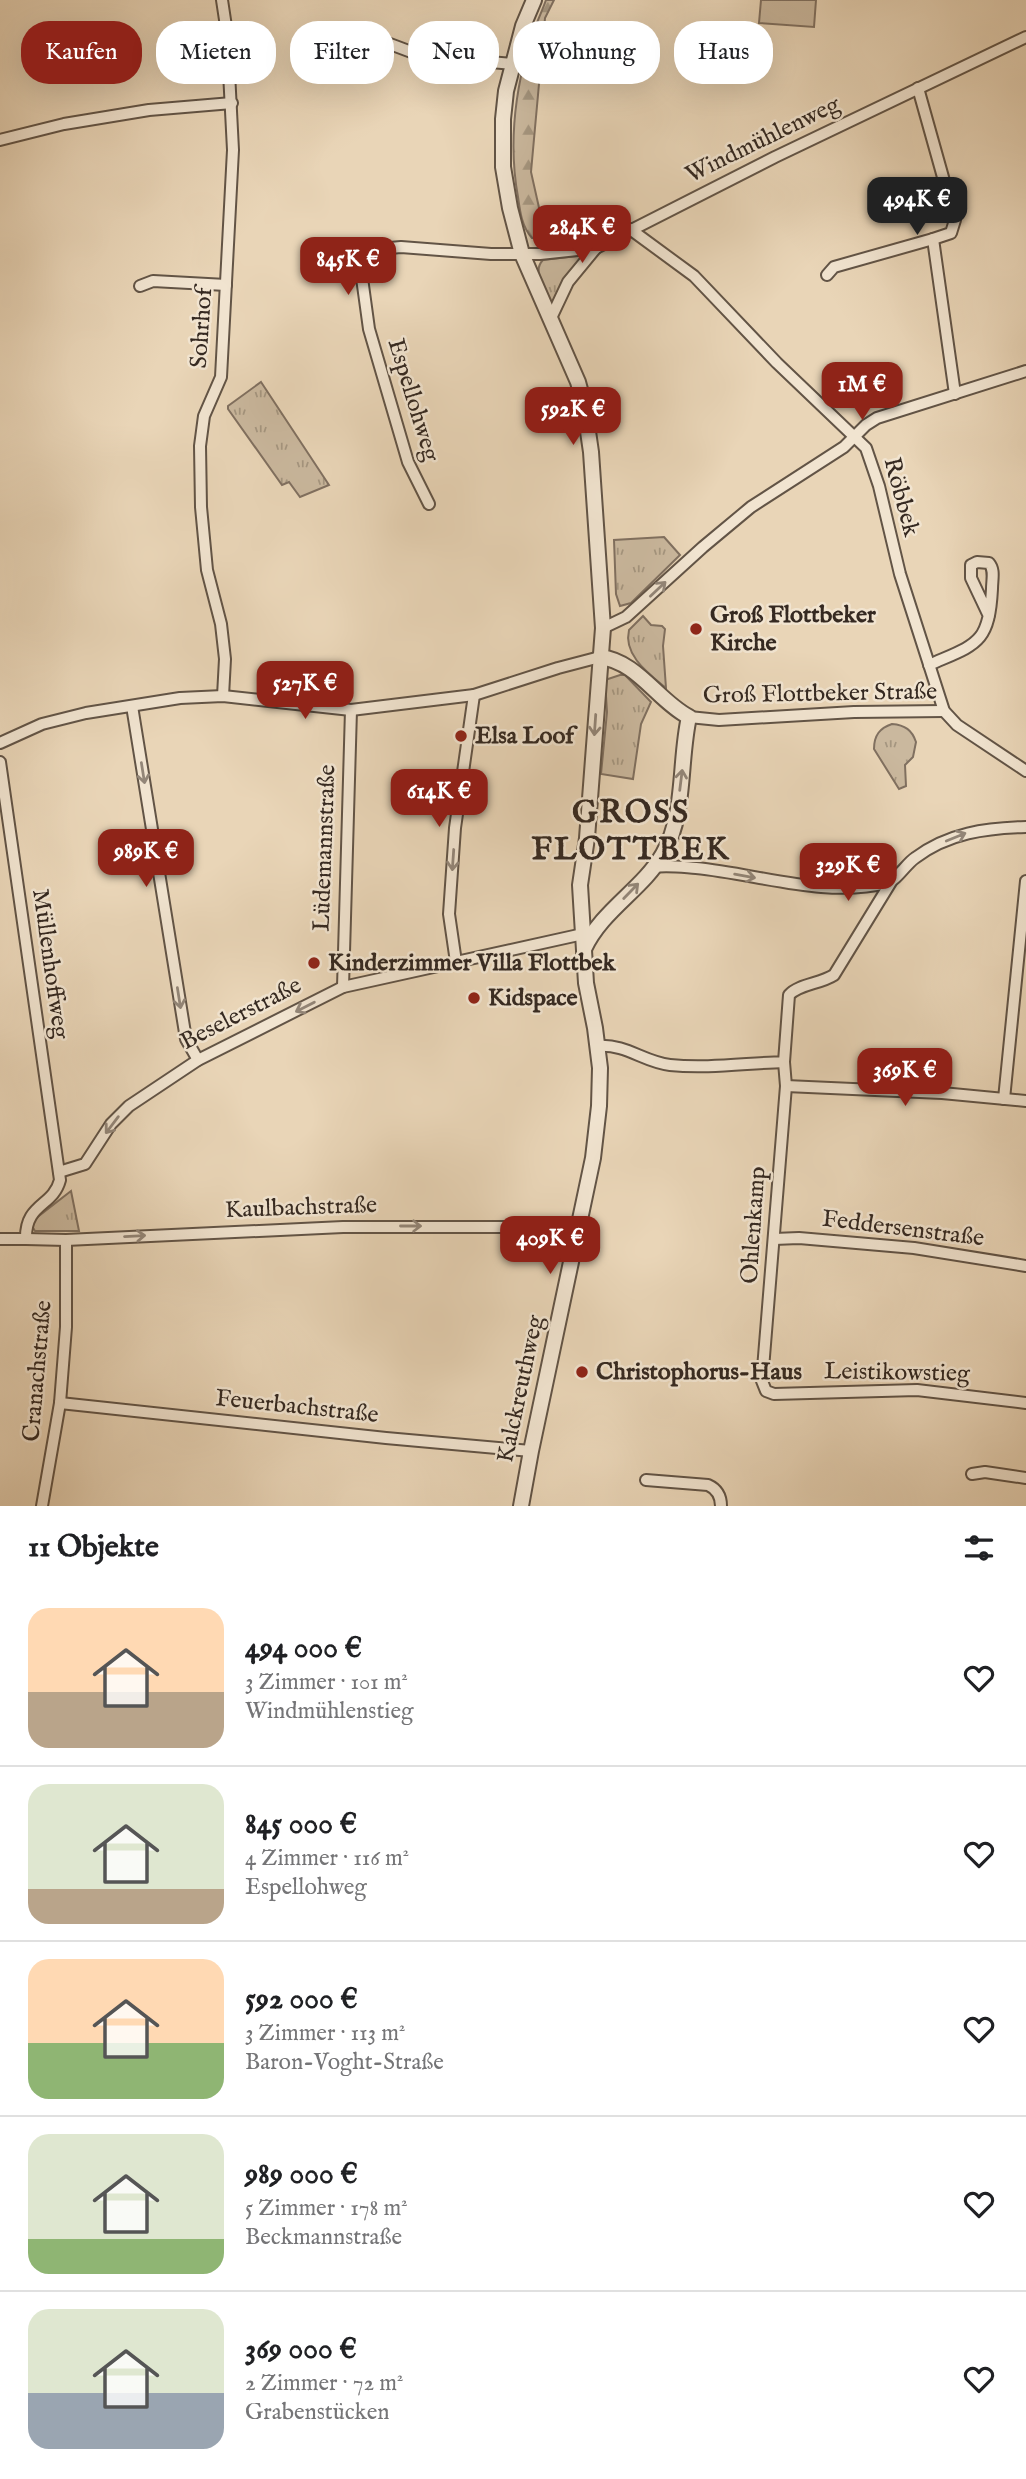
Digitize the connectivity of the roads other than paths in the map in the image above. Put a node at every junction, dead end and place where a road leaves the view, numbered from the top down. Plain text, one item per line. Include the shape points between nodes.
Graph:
1 (222, 0) edge
2 (534, 0) edge
3 (1026, 37) edge
4 (394, 46) edge
5 (512, 64) junction
6 (918, 88) junction
7 (232, 103) junction
8 (0, 140) edge
9 (630, 229) junction
10 (933, 239) junction
11 (596, 248) junction
12 (522, 254) junction
13 (827, 275) dead end
14 (226, 285) junction
15 (139, 286) dead end
16 (551, 318) junction
17 (1026, 371) edge
18 (955, 394) junction
19 (855, 436) junction
20 (429, 503) dead end
21 (989, 616) dead end
22 (603, 628) junction
23 (600, 657) junction
24 (929, 665) junction
25 (474, 695) junction
26 (223, 696) junction
27 (132, 706) junction
28 (351, 710) junction
29 (944, 711) junction
30 (689, 717) junction
31 (0, 743) edge
32 (0, 762) edge
33 (1026, 771) edge
34 (1026, 827) edge
35 (653, 867) junction
36 (1026, 881) edge
37 (891, 882) junction
38 (581, 904) junction
39 (607, 914) junction
40 (583, 934) junction
41 (584, 950) junction
42 (456, 962) junction
43 (343, 987) junction
44 (598, 1046) junction
45 (198, 1060) junction
46 (784, 1062) junction
47 (786, 1086) junction
48 (1004, 1099) junction
49 (1026, 1101) edge
50 (59, 1172) junction
51 (578, 1231) junction
52 (0, 1239) edge
53 (26, 1239) junction
54 (774, 1239) junction
55 (66, 1240) junction
56 (1026, 1266) edge
57 (766, 1391) joint
58 (60, 1403) junction
59 (1026, 1403) edge
60 (531, 1451) junction
61 (972, 1474) dead end
62 (1026, 1478) edge
63 (646, 1480) dead end
64 (720, 1500) edge
65 (42, 1506) edge
66 (522, 1506) edge

1 - 7 street, Sohrhof
2 - 5 street, Kalckreuthweg
3 - 6 street, Windmühlenweg
4 - 5 street via 422,57
5 - 12 street, Kalckreuthweg via 503,119 503,167
6 - 9 street, Windmühlenweg
6 - 10 street via 955,220 951,233
7 - 8 street via 149,110
7 - 14 street, Sohrhof
9 - 11 street, Windmühlenweg
9 - 19 street, Röbbek via 694,276
10 - 13 street via 834,267
10 - 18 street
11 - 12 street, Windmühlenweg
11 - 16 street, Windmühlenweg via 568,282
12 - 16 street, Kalckreuthweg
12 - 20 street, Espellohweg via 384,248 370,253 365,261 362,288 369,329 408,462
14 - 15 street via 153,281
14 - 26 street, Sohrhof via 221,377 204,416 200,446 207,570 225,659
16 - 22 street, Kalckreuthweg via 578,382 589,428
17 - 18 street
18 - 19 street via 877,418
22 -> 19 street via 626,617 751,507
19 - 24 street, Röbbek via 866,448 879,486
21 - 24 street via 975,644
22 - 23 street, Kalckreuthweg
23 - 25 street
23 - 30 street, Groß Flottbeker Straße via 630,670
23 -> 38 street, Kalckreuthweg
24 - 29 street, Röbbek
25 - 28 street
25 -> 42 street via 455,828 449,914
26 - 27 street
26 - 28 street
27 - 31 street via 42,724
27 -> 45 street via 186,1039
28 - 43 street, Lüdemannstraße
29 - 30 street, Groß Flottbeker Straße via 712,720
29 - 33 street, Groß Flottbeker Straße via 957,725
35 -> 30 street via 666,847 676,812
32 - 50 street, Müllenhoffweg
37 -> 34 street via 915,858 950,839 971,831
35 -> 37 street via 716,870 842,887
39 -> 35 street
36 - 48 street
37 - 46 street, Ohlenkamp via 834,975 790,993
38 - 39 street
38 - 40 street, Kalckreuthweg
39 - 41 street
40 - 41 street, Kalckreuthweg
40 - 42 street, Beselerstraße
41 - 44 street, Kalckreuthweg
42 - 43 street, Beselerstraße
43 -> 45 street, Beselerstraße
44 - 46 street via 616,1046 672,1065
44 - 51 street, Kalckreuthweg via 596,1135
45 -> 50 street, Beselerstraße via 129,1106 85,1164
46 - 47 street, Ohlenkamp
47 - 48 street
47 - 54 street, Ohlenkamp
48 - 49 street
50 - 53 street via 54,1193 33,1211
55 -> 51 street, Kaulbachstraße via 343,1227 556,1227
51 - 60 street, Kalckreuthweg
52 - 53 street
53 - 55 street, Kaulbachstraße
54 - 56 street, Feddersenstraße via 914,1248
54 - 57 street, Ohlenkamp via 762,1381
55 - 58 street, Cranachstraße
57 - 59 street, Leistikowstieg via 918,1390
58 - 60 street, Feuerbachstraße
58 - 65 street, Cranachstraße
60 - 66 street, Kalckreuthweg
61 - 62 street
63 - 64 street via 708,1485 715,1488

